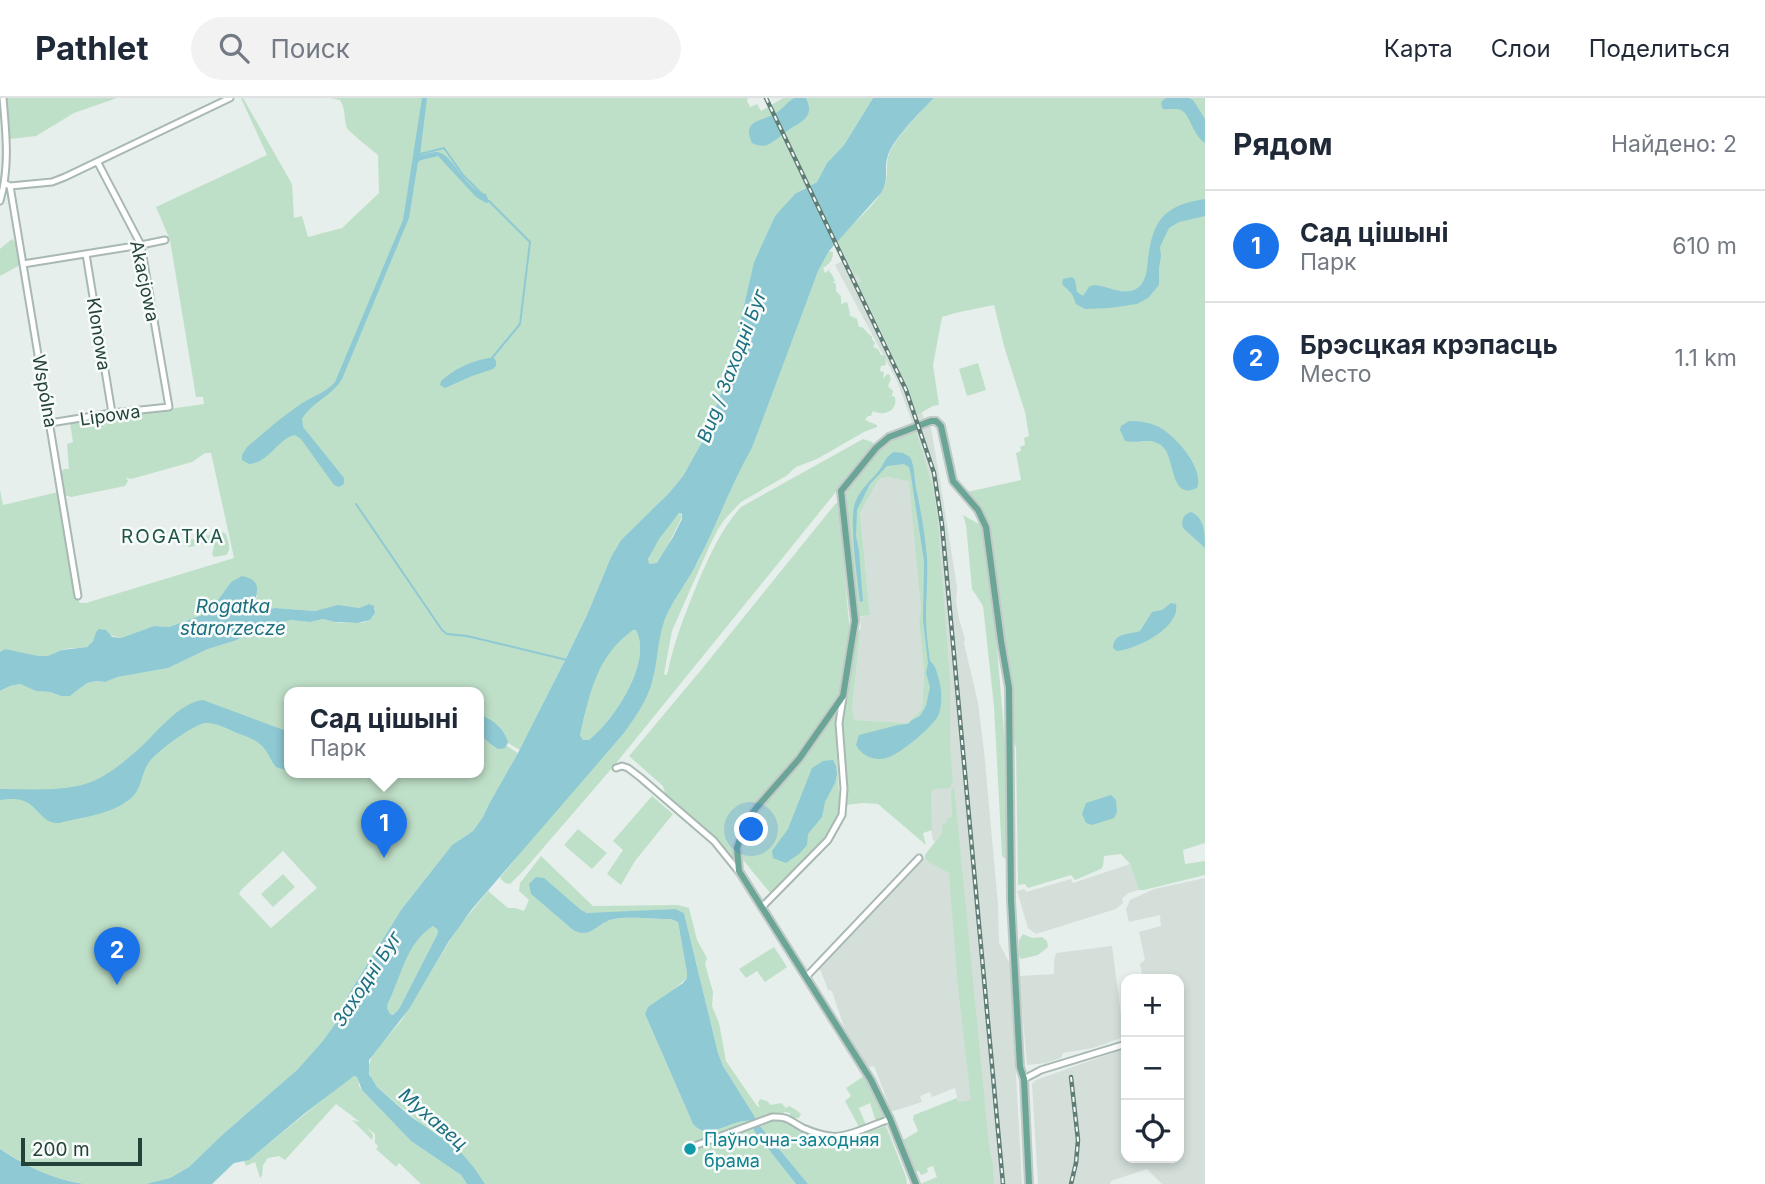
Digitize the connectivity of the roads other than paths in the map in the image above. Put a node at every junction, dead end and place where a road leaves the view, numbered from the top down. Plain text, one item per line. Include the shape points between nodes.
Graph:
1 (3, 98) edge
2 (230, 98) edge
3 (98, 163) junction
4 (4, 187) edge
5 (0, 201) edge
6 (165, 240) dead end
7 (141, 246) junction
8 (86, 254) junction
9 (23, 264) junction
10 (169, 407) joint
11 (112, 414) junction
12 (50, 423) junction
13 (78, 596) dead end
14 (844, 696) junction
15 (830, 717) junction
16 (839, 723) junction
17 (616, 768) dead end
18 (919, 858) dead end
19 (741, 874) junction
20 (762, 907) junction
21 (807, 977) junction
22 (1121, 1046) edge
23 (1024, 1079) junction
24 (890, 1119) junction
25 (697, 1145) dead end
26 (916, 1184) edge
27 (1029, 1184) edge

1 - 4 street
2 - 3 street
3 - 4 street via 52,182
3 - 7 street, Akacjowa
4 - 5 street
4 - 9 street, Wspólna
6 - 7 street
7 - 8 street
7 - 10 street, Akacjowa
8 - 9 street
8 - 11 street, Klonowa
9 - 12 street, Wspólna
10 - 11 street, Lipowa
11 - 12 street, Lipowa
12 - 13 street, Wspólna
14 - 15 main road
14 - 16 street
14 - 23 main road via 855,621 841,491 889,437 936,421 953,481 986,527 1009,688 1012,928
15 - 16 street
15 - 19 main road via 745,823 737,848
16 - 20 street via 842,815 828,840
17 - 19 street via 628,768 641,778 714,841
18 - 21 street
19 - 20 main road
20 - 21 main road
21 - 24 main road
22 - 23 street
23 - 27 main road
24 - 25 street via 832,1137 789,1118 772,1117
24 - 26 main road

